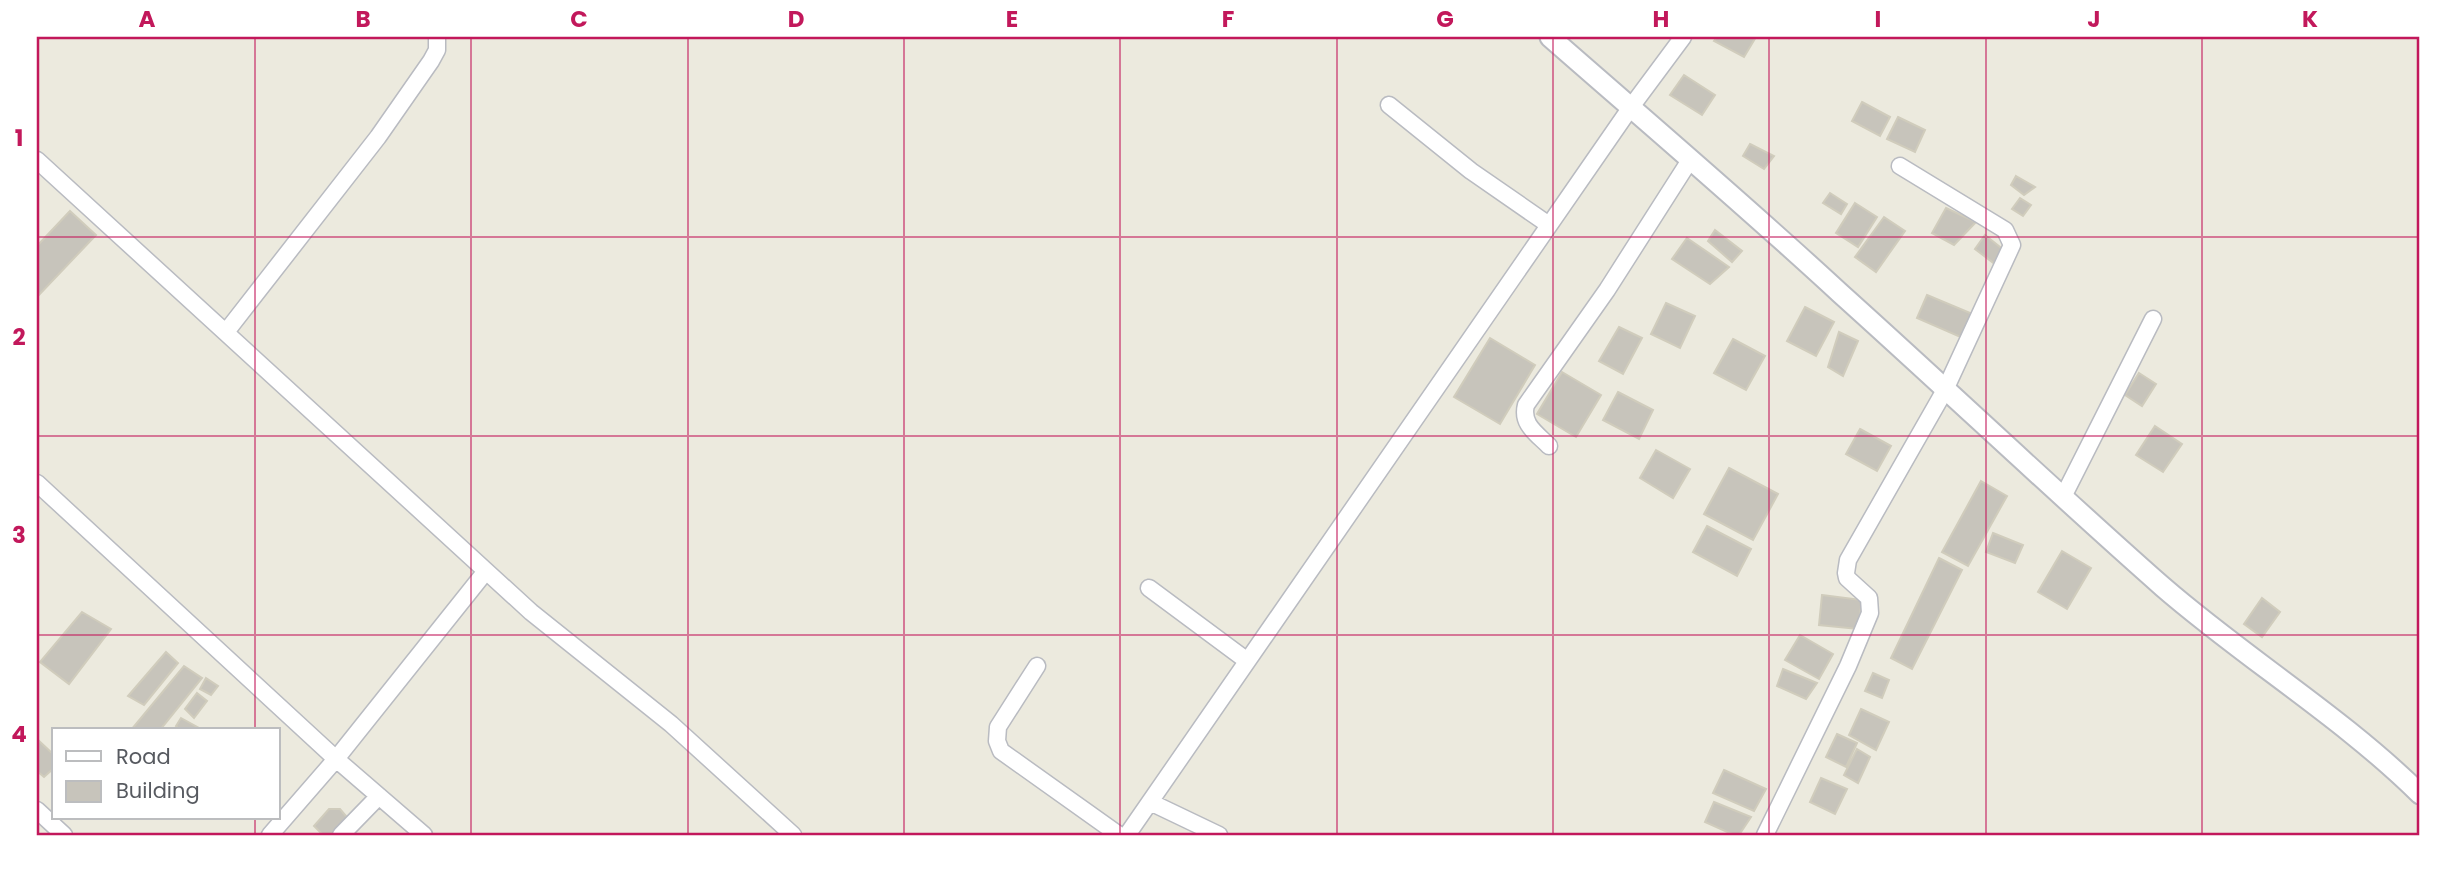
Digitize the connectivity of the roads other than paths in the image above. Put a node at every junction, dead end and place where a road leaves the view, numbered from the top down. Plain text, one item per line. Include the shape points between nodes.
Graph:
1 (437, 37) edge
2 (1550, 37) edge
3 (1683, 37) edge
4 (1389, 105) dead end
5 (1631, 107) junction
6 (37, 160) edge
7 (1690, 160) junction
8 (1900, 166) dead end
9 (1549, 225) junction
10 (2153, 319) dead end
11 (226, 332) junction
12 (1945, 390) junction
13 (1549, 446) dead end
14 (37, 483) edge
15 (2063, 498) junction
16 (486, 571) junction
17 (1149, 588) dead end
18 (1247, 660) junction
19 (1037, 666) dead end
20 (337, 759) junction
21 (2420, 794) edge
22 (379, 796) junction
23 (1150, 802) junction
24 (37, 810) edge
25 (64, 835) edge
26 (270, 835) edge
27 (341, 835) edge
28 (424, 835) edge
29 (793, 835) edge
30 (1119, 835) edge
31 (1127, 835) edge
32 (1219, 835) edge
33 (1765, 835) edge

1 - 11 street via 437,50 378,137
2 - 5 street
3 - 5 street
4 - 9 street via 1471,171
5 - 7 street
5 - 9 street
6 - 11 street
7 - 12 street
7 - 13 street via 1526,405 1527,425
8 - 12 street via 2005,230 2012,240
9 - 18 street
10 - 15 street
11 - 16 street
12 - 15 street
12 - 33 street via 1848,559 1847,578 1869,598 1870,613
14 - 20 street
15 - 21 street via 2217,632 2362,742
16 - 20 street
16 - 29 street via 671,724
17 - 18 street
18 - 23 street
19 - 30 street via 998,727 1001,751
20 - 22 street
20 - 26 street
22 - 27 street
22 - 28 street
23 - 31 street
23 - 32 street
24 - 25 street

